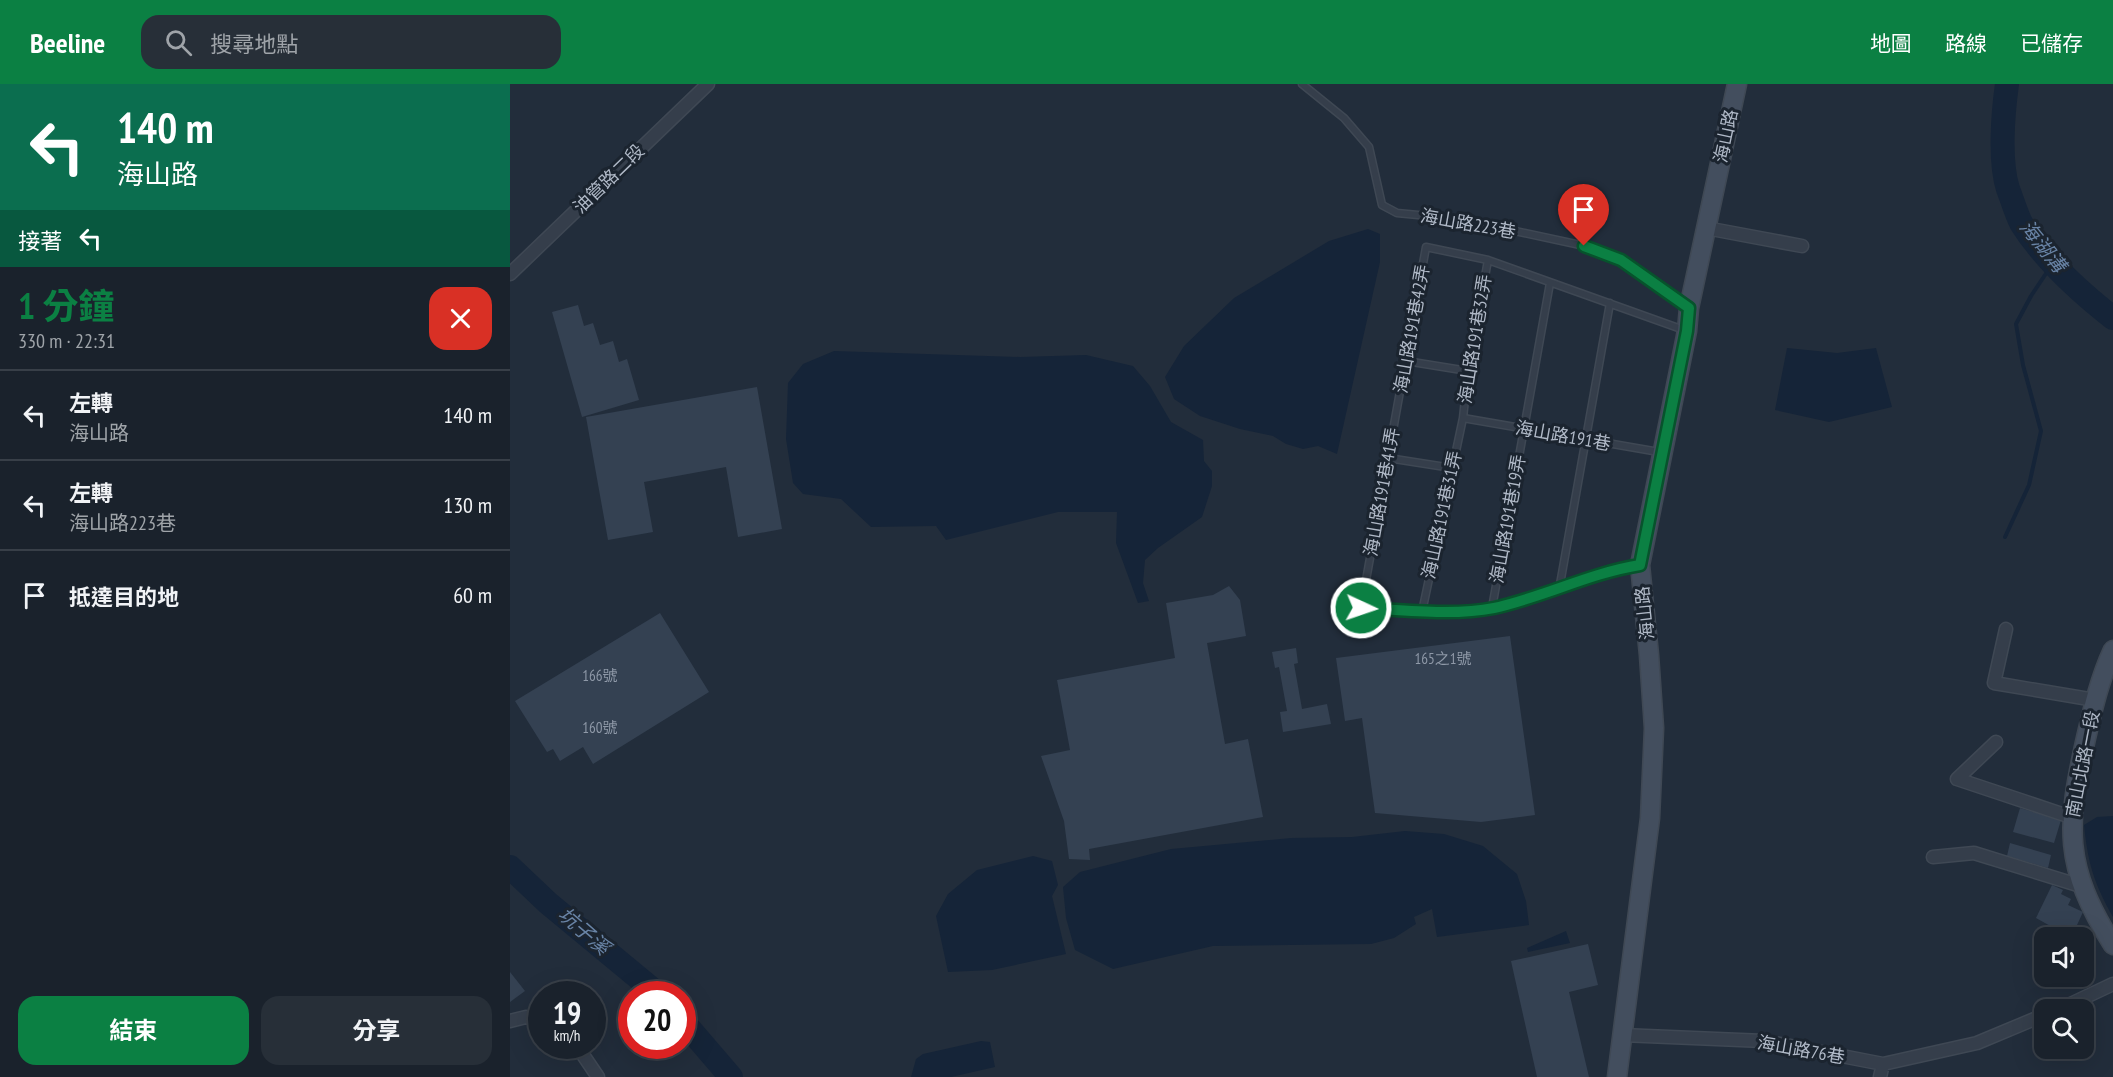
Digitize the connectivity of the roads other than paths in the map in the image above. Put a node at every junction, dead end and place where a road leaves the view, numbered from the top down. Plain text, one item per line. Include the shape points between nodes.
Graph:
1 (708, 84) edge
2 (1302, 84) edge
3 (1737, 84) edge
4 (1706, 228) junction
5 (1802, 246) dead end
6 (1488, 260) junction
7 (511, 270) edge
8 (1550, 283) junction
9 (1610, 303) junction
10 (1689, 308) junction
11 (1687, 331) junction
12 (1406, 361) junction
13 (1468, 371) junction
14 (1397, 410) joint
15 (1463, 418) junction
16 (1524, 429) junction
17 (1586, 439) junction
18 (1663, 453) junction
19 (1388, 458) junction
20 (1452, 468) junction
21 (1640, 565) junction
22 (1559, 590) junction
23 (1492, 608) junction
24 (1422, 612) junction
25 (2006, 629) dead end
26 (2113, 650) edge
27 (2095, 700) junction
28 (1995, 742) dead end
29 (2071, 817) junction
30 (1933, 857) dead end
31 (2081, 886) junction
32 (2113, 945) edge
33 (2113, 984) edge
34 (2081, 999) edge
35 (528, 1017) edge
36 (2034, 1019) edge
37 (510, 1021) edge
38 (1622, 1035) junction
39 (586, 1059) edge
40 (1883, 1064) junction
41 (598, 1077) edge
42 (1617, 1077) edge
43 (1881, 1077) edge

1 - 7 street, 油管路二段
2 - 10 lane, 海山路223巷 via 1344,118 1369,147 1382,206 1397,213 1468,222 1584,246 1621,260
3 - 4 main road, 海山路
4 - 5 street
4 - 10 main road, 海山路
6 - 8 lane
6 - 12 lane, 海山路191巷42弄 via 1426,247
6 - 13 lane, 海山路191巷32弄
8 - 9 lane
8 - 16 lane, 海山路191巷19弄
9 - 11 lane
9 - 17 lane
10 - 11 main road, 海山路
11 - 18 main road, 海山路
12 - 13 lane
12 - 14 lane, 海山路191巷42弄
13 - 15 lane, 海山路191巷32弄
14 - 19 lane, 海山路191巷41弄
15 - 16 lane, 海山路191巷
15 - 20 lane, 海山路191巷31弄
16 - 17 lane, 海山路191巷
16 - 23 lane, 海山路191巷19弄
17 - 18 lane, 海山路191巷
17 - 22 lane
18 - 21 main road, 海山路
19 - 20 lane
19 - 24 lane, 海山路191巷41弄 via 1361,608
20 - 24 lane, 海山路191巷31弄
21 - 22 lane
21 - 38 main road, 海山路 via 1654,728 1650,818
22 - 23 lane
23 - 24 lane
25 - 27 street via 1994,683
26 - 27 main road, 南山北路一段
27 - 29 main road, 南山北路一段
28 - 29 street via 1957,779
29 - 31 main road, 南山北路一段
30 - 31 street via 1974,853
31 - 32 main road, 南山北路一段
33 - 34 street
35 - 37 street
36 - 40 street, 海山路76巷 via 1977,1043
38 - 40 street, 海山路76巷 via 1764,1041
38 - 42 main road, 海山路
39 - 41 street
40 - 43 street

